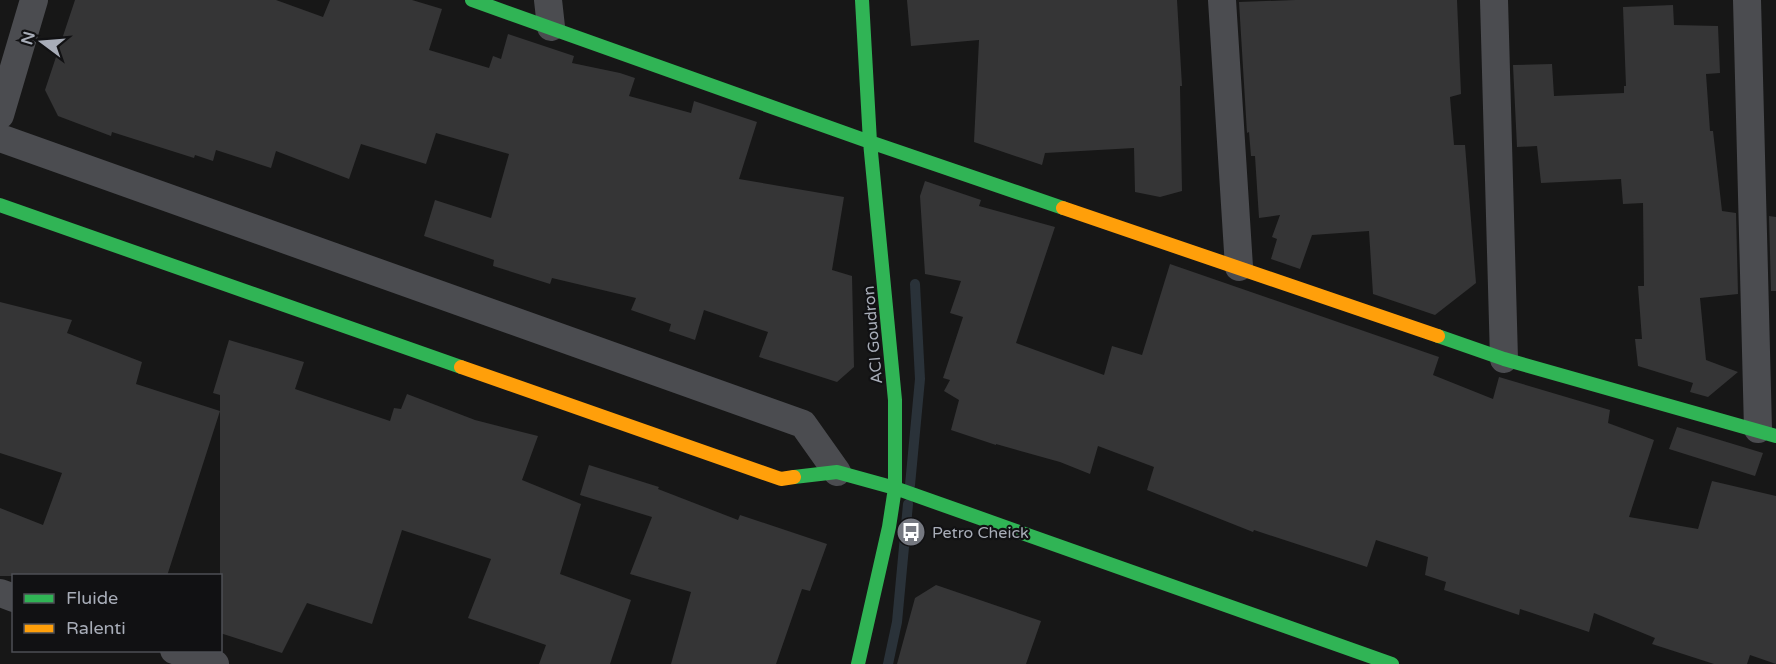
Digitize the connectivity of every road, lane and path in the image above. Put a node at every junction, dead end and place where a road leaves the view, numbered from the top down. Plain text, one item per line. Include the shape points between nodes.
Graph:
1 (34, 0) edge
2 (472, 0) edge
3 (862, 0) edge
4 (1222, 0) edge
5 (1494, 0) edge
6 (1747, 0) edge
7 (550, 13) edge
8 (0, 115) edge
9 (0, 138) edge
10 (870, 142) junction
11 (0, 205) edge
12 (1239, 267) junction
13 (1504, 359) junction
14 (1767, 433) edge
15 (837, 472) junction
16 (895, 488) junction
17 (177, 652) edge
18 (215, 664) edge
19 (858, 664) edge
20 (1392, 664) edge

1 - 8 street
2 - 7 street
3 - 10 street, ACI Goudron
4 - 12 street
5 - 13 street
6 - 14 street
7 - 10 street
9 - 15 street via 803,424
10 - 12 street
10 - 16 street, ACI Goudron via 895,400
11 - 15 street via 781,479
12 - 13 street
13 - 14 street
15 - 16 street
16 - 19 street, ACI Goudron
16 - 20 street
17 - 18 street

